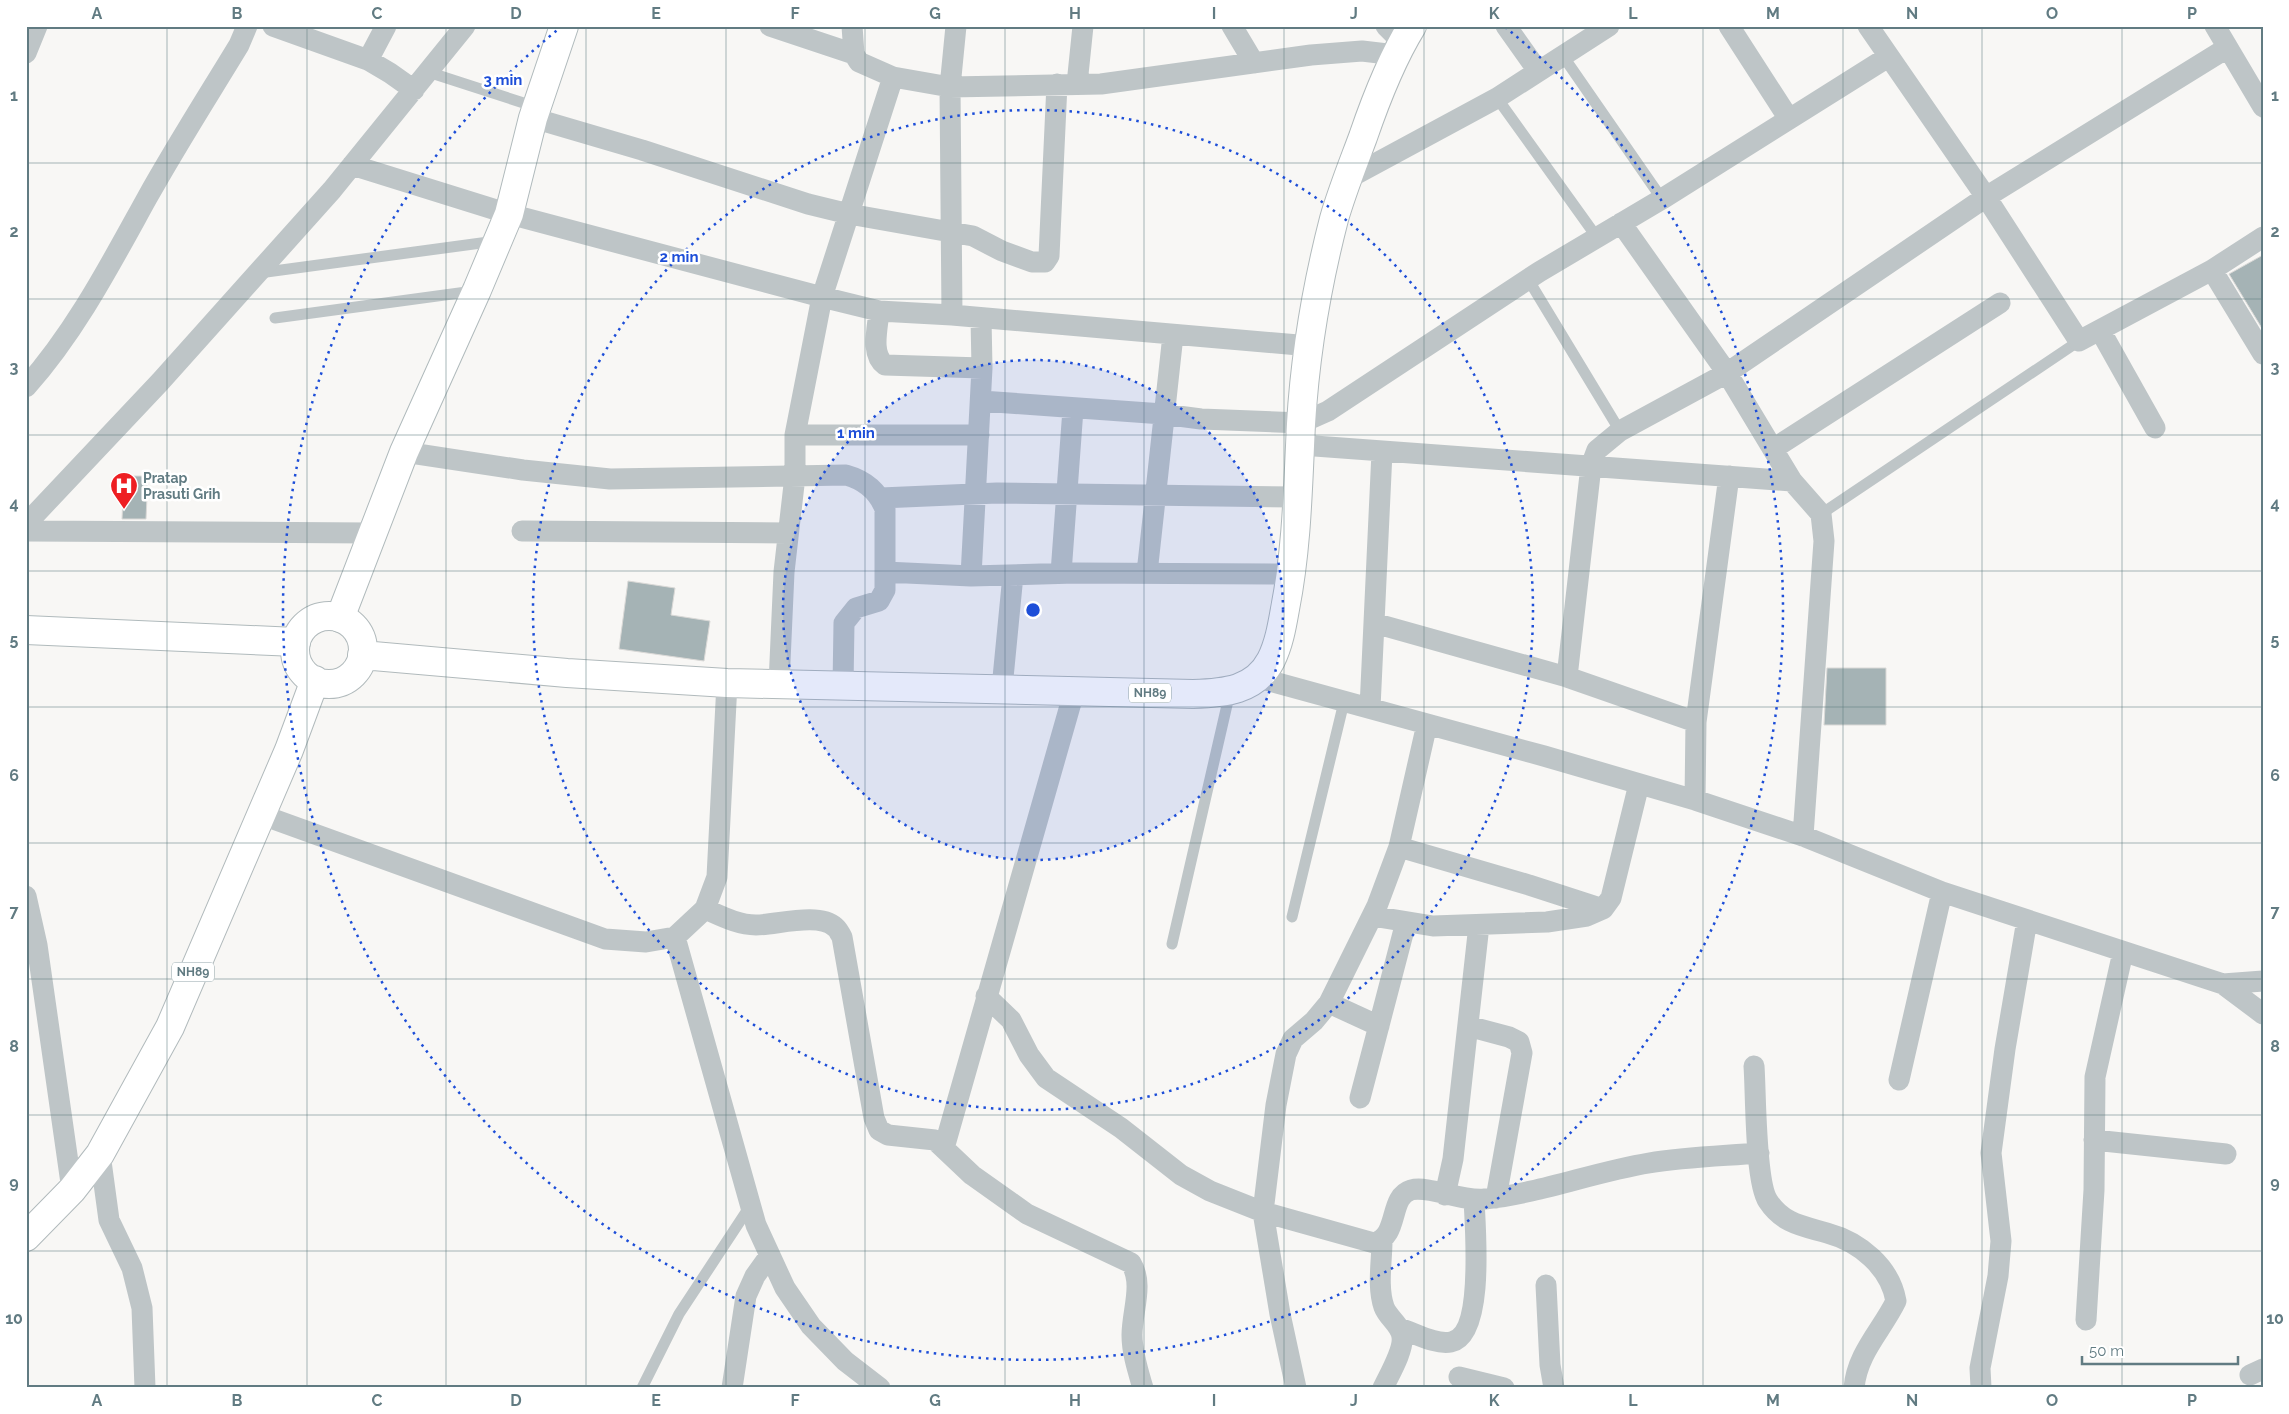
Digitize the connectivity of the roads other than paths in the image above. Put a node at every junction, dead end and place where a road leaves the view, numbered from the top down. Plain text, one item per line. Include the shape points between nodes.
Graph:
1 (37, 26) edge
2 (248, 26) edge
3 (273, 26) edge
4 (386, 26) edge
5 (465, 26) edge
6 (564, 26) edge
7 (770, 26) edge
8 (852, 26) edge
9 (956, 26) edge
10 (1083, 26) edge
11 (1232, 26) edge
12 (1506, 26) edge
13 (1609, 26) edge
14 (1729, 26) edge
15 (1868, 26) edge
16 (2215, 26) edge
17 (1399, 37) edge
18 (2227, 48) junction
19 (26, 53) edge
20 (854, 54) junction
21 (1563, 56) junction
22 (1888, 57) junction
23 (368, 60) junction
24 (1254, 63) junction
25 (1538, 71) junction
26 (428, 72) junction
27 (893, 78) junction
28 (1067, 84) junction
29 (950, 87) junction
30 (414, 90) junction
31 (1497, 98) junction
32 (2263, 106) edge
33 (535, 113) junction
34 (1789, 119) junction
35 (352, 165) junction
36 (1347, 179) junction
37 (1986, 197) junction
38 (1662, 199) junction
39 (509, 214) junction
40 (849, 214) junction
41 (1621, 223) junction
42 (950, 232) junction
43 (1596, 236) junction
44 (2263, 237) edge
45 (497, 241) junction
46 (2212, 270) junction
47 (258, 273) junction
48 (1528, 279) junction
49 (477, 290) junction
50 (822, 297) junction
51 (2000, 303) dead end
52 (879, 311) junction
53 (952, 315) junction
54 (275, 318) dead end
55 (981, 318) junction
56 (2100, 330) junction
57 (1173, 335) junction
58 (2079, 341) junction
59 (1310, 346) junction
60 (2263, 354) edge
61 (982, 368) junction
62 (1727, 372) junction
63 (26, 387) edge
64 (981, 401) junction
65 (1073, 409) junction
66 (1163, 414) junction
67 (2155, 428) dead end
68 (1620, 431) junction
69 (1301, 434) junction
70 (795, 435) junction
71 (979, 435) junction
72 (1772, 450) junction
73 (404, 452) junction
74 (1382, 452) junction
75 (1590, 466) junction
76 (795, 476) junction
77 (1729, 476) junction
78 (1792, 481) junction
79 (977, 494) junction
80 (1066, 494) junction
81 (1154, 496) junction
82 (1297, 497) junction
83 (881, 498) junction
84 (1821, 514) junction
85 (26, 524) edge
86 (26, 530) edge
87 (522, 531) dead end
88 (371, 533) junction
89 (788, 533) junction
90 (885, 572) junction
91 (1060, 573) junction
92 (1147, 574) junction
93 (1292, 574) junction
94 (1013, 575) junction
95 (971, 576) junction
96 (340, 618) junction
97 (1374, 623) junction
98 (26, 630) edge
99 (296, 642) junction
100 (362, 654) junction
101 (1567, 677) junction
102 (1258, 678) junction
103 (315, 680) junction
104 (727, 683) junction
105 (779, 684) junction
106 (843, 686) junction
107 (1002, 688) junction
108 (1074, 692) junction
109 (1230, 692) junction
110 (1344, 702) junction
111 (1370, 708) junction
112 (1696, 722) junction
113 (1427, 724) junction
114 (1639, 784) junction
115 (1695, 800) junction
116 (262, 814) junction
117 (1803, 836) junction
118 (1399, 847) junction
119 (1942, 892) junction
120 (27, 905) edge
121 (705, 909) junction
122 (1604, 909) junction
123 (1372, 916) junction
124 (1292, 917) dead end
125 (2027, 920) junction
126 (1406, 922) junction
127 (1479, 925) junction
128 (675, 938) junction
129 (1172, 944) dead end
130 (2123, 952) junction
131 (2263, 981) edge
132 (2223, 984) junction
133 (986, 996) junction
134 (1329, 1003) junction
135 (2263, 1014) edge
136 (1379, 1026) junction
137 (1468, 1026) junction
138 (1754, 1066) dead end
139 (1899, 1080) dead end
140 (1360, 1098) dead end
141 (2094, 1140) junction
142 (944, 1148) junction
143 (1759, 1153) junction
144 (100, 1154) junction
145 (2226, 1154) dead end
146 (72, 1190) junction
147 (1445, 1195) junction
148 (1496, 1198) junction
149 (1474, 1199) junction
150 (750, 1206) junction
151 (1263, 1212) junction
152 (26, 1237) edge
153 (1382, 1241) junction
154 (770, 1255) junction
155 (1546, 1285) dead end
156 (2086, 1320) dead end
157 (1399, 1328) junction
158 (1459, 1377) dead end
159 (145, 1388) edge
160 (642, 1388) edge
161 (732, 1388) edge
162 (880, 1388) edge
163 (1143, 1388) edge
164 (1296, 1388) edge
165 (1383, 1388) edge
166 (1504, 1388) edge
167 (1554, 1388) edge
168 (1854, 1388) edge
169 (1981, 1388) edge

1 - 19 street
2 - 63 street via 106,272 63,341
3 - 23 street
4 - 23 street
5 - 26 street
6 - 33 main road
7 - 20 street
8 - 20 street
9 - 29 street
10 - 28 street
11 - 24 street
12 - 25 street
13 - 21 street
14 - 34 street
15 - 22 street
16 - 18 street
17 - 24 street via 1362,51
17 - 36 main road, NH89
18 - 32 street
18 - 37 street
20 - 27 street via 859,62
21 - 25 street
21 - 38 lane
22 - 34 street
22 - 37 street
23 - 30 street
24 - 28 street via 1100,84
25 - 31 street
26 - 30 street
26 - 33 lane
27 - 29 street
27 - 40 street
28 - 29 street
28 - 42 street via 1049,256 1045,262 1032,262 973,236
29 - 42 street
30 - 35 street
31 - 36 street
31 - 43 lane
33 - 39 main road
33 - 40 street via 808,204
34 - 38 street
35 - 39 street
35 - 47 street
36 - 59 main road, NH89 via 1321,274
37 - 58 street
37 - 62 street
38 - 41 street
39 - 45 main road
39 - 50 street
40 - 42 street
40 - 50 street
41 - 43 street
41 - 62 street
42 - 53 street
43 - 48 street
44 - 46 street
45 - 47 lane
45 - 49 main road
46 - 56 street
46 - 60 street
47 - 85 street
48 - 68 lane
48 - 69 street via 1328,411
49 - 54 lane
49 - 73 main road
50 - 52 street
50 - 70 street
51 - 72 street
52 - 53 street
52 - 61 street via 876,352 885,365
53 - 55 street
55 - 57 street
55 - 61 street
56 - 58 street
56 - 67 street
57 - 59 street
57 - 66 street
58 - 84 lane
59 - 69 main road, NH89
61 - 64 street
62 - 68 street
62 - 72 street
64 - 65 street
64 - 71 street
65 - 66 street
65 - 80 street
66 - 69 street
66 - 81 street
68 - 75 street via 1597,450
69 - 74 street
69 - 82 main road, NH89
70 - 71 street
70 - 76 street
71 - 79 street
72 - 78 street
73 - 76 street via 610,479
73 - 88 main road
74 - 75 street
74 - 97 street
75 - 77 street
75 - 101 street
76 - 83 street via 846,475 860,479
76 - 89 street
77 - 78 street
77 - 112 street
78 - 84 street
79 - 80 street
79 - 83 street
79 - 95 street
80 - 81 street
80 - 91 street
81 - 82 street
81 - 92 street
82 - 93 main road, NH89
83 - 90 street via 885,509
84 - 117 street via 1824,540
86 - 88 street
87 - 89 street
88 - 96 main road
89 - 105 street
90 - 95 street
90 - 106 street via 885,590 878,601 856,608 844,623
91 - 92 street
91 - 94 street
92 - 93 street
93 - 102 main road, NH89 via 1277,646
94 - 95 street
94 - 107 street
96 - 99 main road via 318,618 308,623
96 - 100 main road via 355,628 362,639
97 - 101 street
97 - 111 street
98 - 99 main road
99 - 103 main road via 295,654 301,669
100 - 103 main road via 360,665 345,680 331,684
100 - 104 main road, NH89 via 567,673
101 - 112 street
102 - 109 main road, NH89
102 - 110 street
103 - 116 main road, NH89
104 - 105 main road, NH89
104 - 121 street via 716,877
105 - 106 main road, NH89
106 - 107 main road, NH89
107 - 108 main road, NH89
108 - 109 main road, NH89
108 - 133 street
109 - 129 lane
110 - 111 street
110 - 124 lane
111 - 113 street
112 - 115 street
113 - 114 street
113 - 118 street
114 - 115 street
114 - 122 street via 1611,898
115 - 117 street
116 - 128 street via 605,938 646,942
116 - 144 main road, NH89 via 170,1027
117 - 119 street
118 - 122 street
118 - 123 street
119 - 125 street
119 - 139 street
120 - 146 street via 38,946
121 - 128 street
121 - 142 street via 740,923 756,925 797,920 835,926 842,937 874,1118 879,1130 888,1135 934,1140
122 - 127 street via 1566,920
123 - 126 street
123 - 134 street
125 - 130 street
125 - 169 street via 1991,1153 2001,1241 1998,1276 1980,1368
126 - 127 street via 1433,926
126 - 136 street
127 - 137 street
128 - 150 street
130 - 132 street
130 - 141 street via 2095,1077
131 - 132 street
132 - 135 street
133 - 142 street
133 - 151 street via 1011,1020 1029,1055 1046,1078 1121,1128 1181,1176
134 - 136 street
134 - 151 street via 1293,1039 1286,1054
136 - 140 street
137 - 147 street
137 - 148 street via 1509,1037 1519,1042 1522,1053
138 - 143 street
141 - 145 street
141 - 156 street
142 - 163 street via 972,1175 1027,1214 1131,1263 1137,1272 1133,1351
143 - 148 street via 1650,1163
143 - 168 street via 1763,1189 1768,1201 1780,1214 1796,1225 1828,1233 1861,1250 1883,1267 1894,1287 1896,1301 1865,1350 1855,1374
144 - 146 main road, NH89
144 - 159 street via 109,1220 132,1268 142,1308
146 - 152 main road, NH89
147 - 149 street
147 - 153 street via 1422,1190 1406,1192 1400,1198
148 - 149 street
149 - 157 street via 1476,1288 1468,1326 1459,1339 1450,1342 1432,1340
150 - 154 street
150 - 160 lane via 679,1314
151 - 153 street via 1374,1243
151 - 164 street
153 - 157 street via 1381,1295 1384,1308
154 - 161 street via 746,1296
154 - 162 street via 785,1288 811,1326 845,1362
155 - 167 street
157 - 165 street via 1402,1346
158 - 166 street

